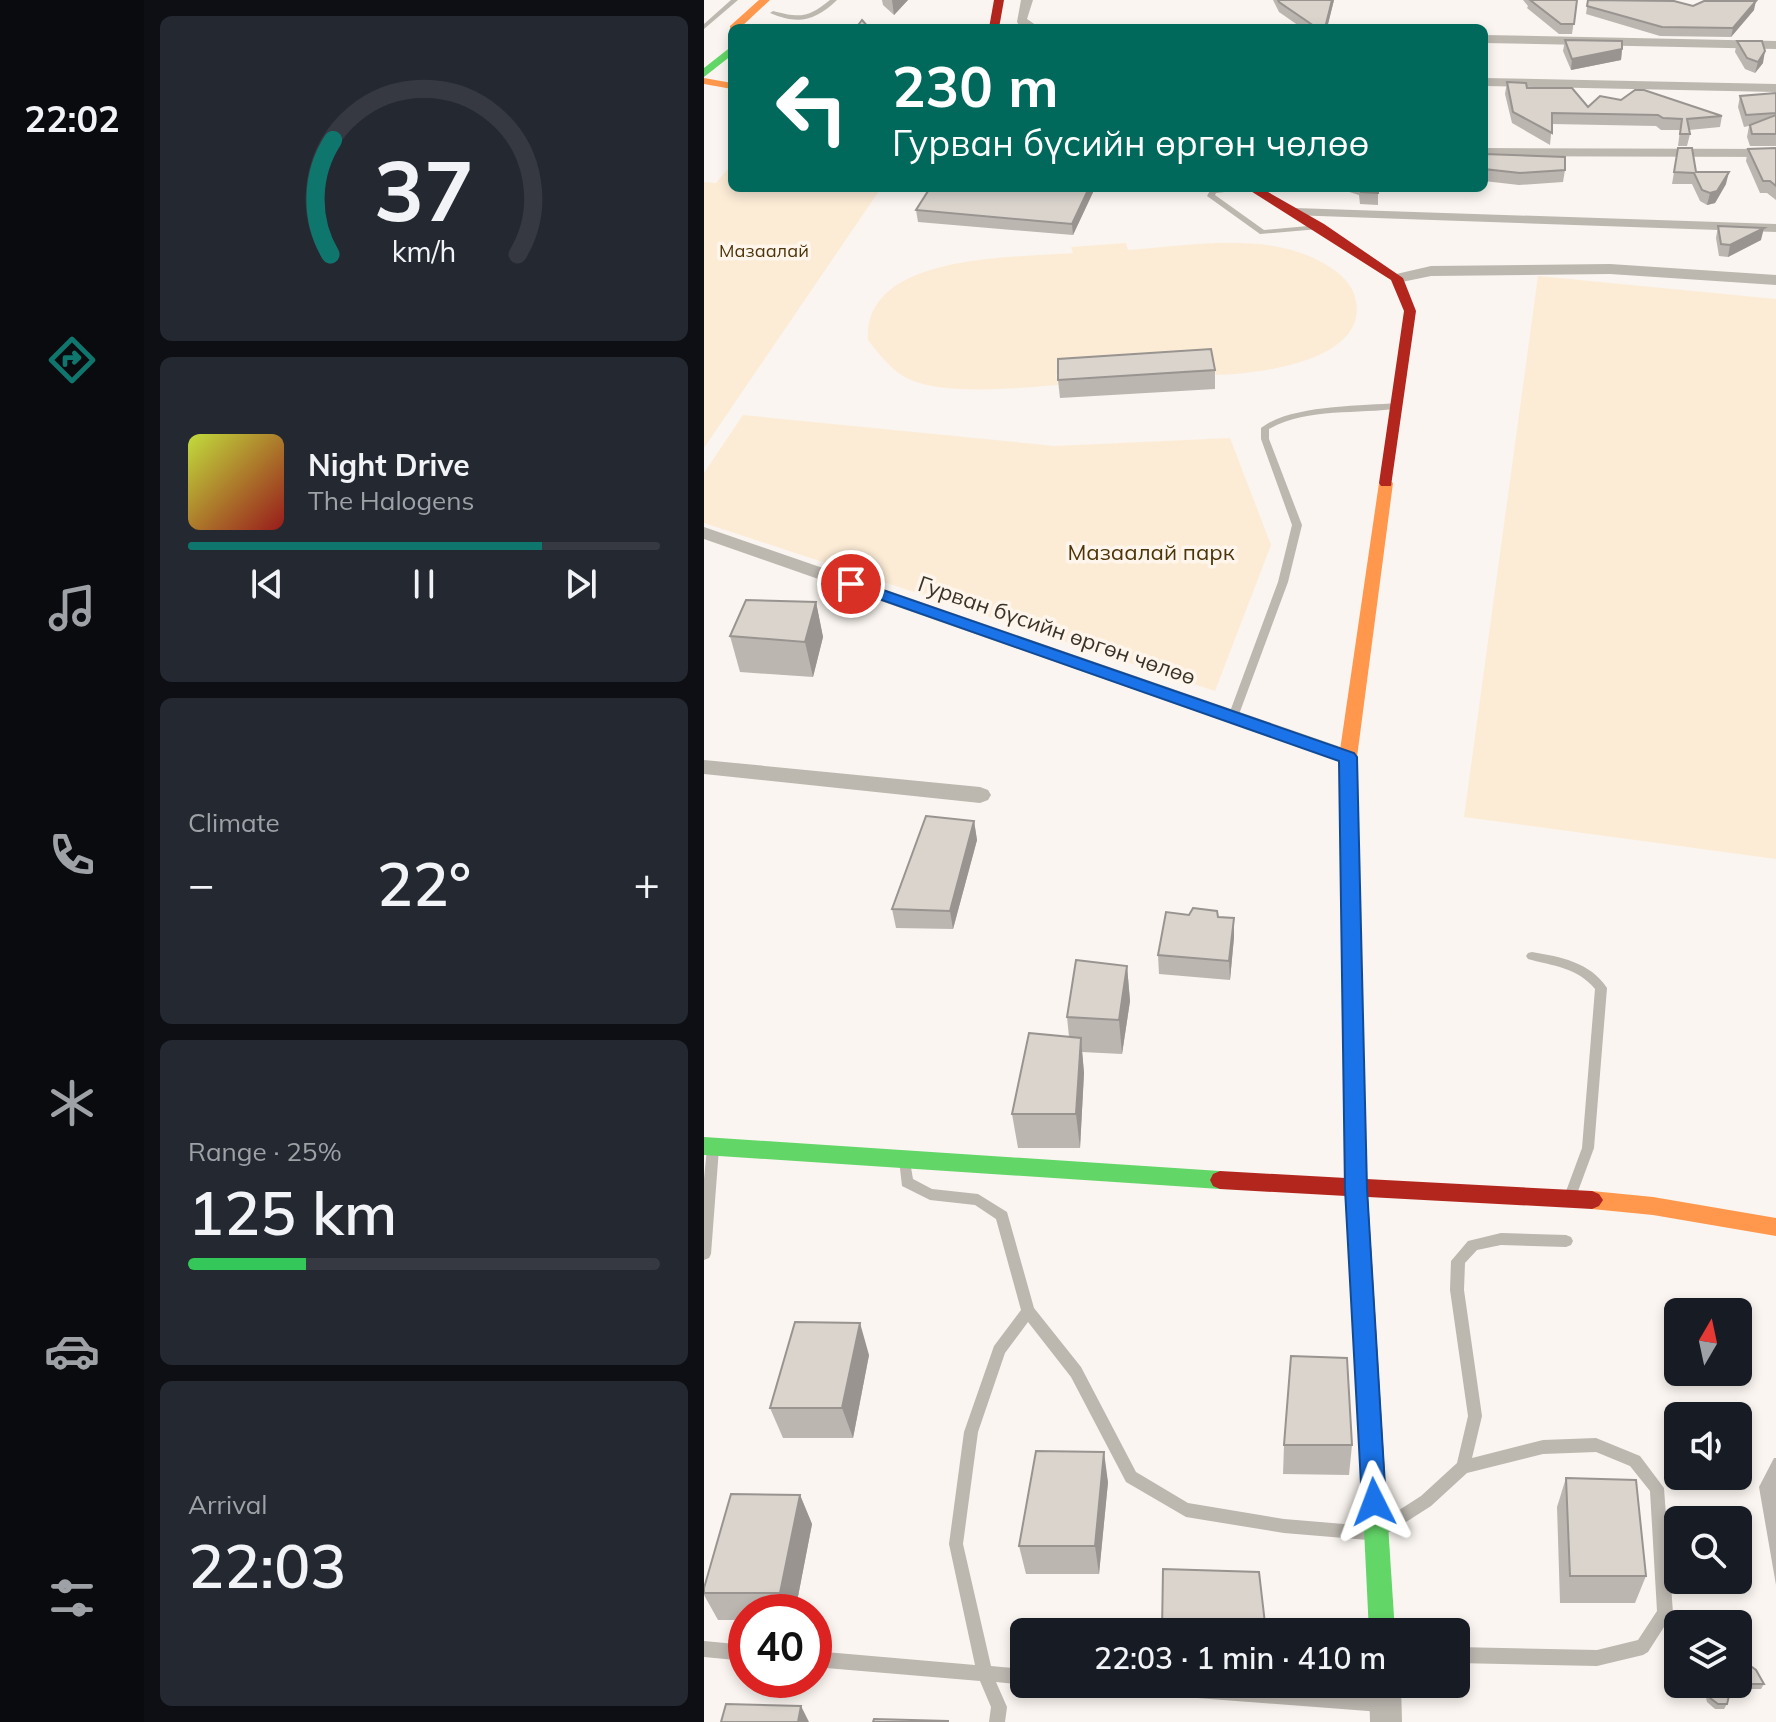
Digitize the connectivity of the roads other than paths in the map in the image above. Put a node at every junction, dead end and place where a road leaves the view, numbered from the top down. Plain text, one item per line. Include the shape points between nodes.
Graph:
1 (735, 0) edge
2 (834, 0) edge
3 (999, 0) edge
4 (1027, 0) edge
5 (775, 4) edge
6 (741, 24) edge
7 (759, 24) edge
8 (995, 24) edge
9 (1025, 24) edge
10 (704, 27) edge
11 (728, 33) edge
12 (1488, 39) edge
13 (1776, 45) edge
14 (728, 53) edge
15 (704, 54) edge
16 (704, 74) edge
17 (704, 81) edge
18 (1488, 82) edge
19 (728, 85) edge
20 (1776, 88) edge
21 (1488, 152) edge
22 (1776, 153) edge
23 (1213, 192) edge
24 (1259, 192) edge
25 (1295, 212) junction
26 (1320, 227) junction
27 (1776, 228) edge
28 (1397, 278) junction
29 (1776, 280) edge
30 (1397, 406) junction
31 (704, 533) edge
32 (1233, 717) junction
33 (1348, 757) junction
34 (704, 767) edge
35 (980, 795) dead end
36 (1532, 956) dead end
37 (709, 1147) edge
38 (905, 1160) junction
39 (1356, 1189) junction
40 (1569, 1198) junction
41 (1776, 1227) edge
42 (1566, 1241) dead end
43 (704, 1254) edge
44 (1028, 1311) junction
45 (1463, 1467) junction
46 (1376, 1533) junction
47 (1381, 1618) edge
48 (704, 1649) edge
49 (728, 1651) edge
50 (1470, 1655) edge
51 (832, 1661) edge
52 (985, 1674) junction
53 (1010, 1676) edge
54 (1316, 1698) edge
55 (1386, 1703) edge
56 (997, 1722) edge

1 - 10 lane
2 - 5 lane via 807,19
3 - 8 street
4 - 9 street via 1021,19
5 - 6 street
5 - 7 street
11 - 15 street
12 - 13 street
14 - 16 street
17 - 19 street
18 - 20 street
21 - 22 street
23 - 26 lane via 1211,196 1263,232
24 - 25 street
25 - 26 street
25 - 27 street
26 - 28 street
28 - 29 street via 1431,271 1610,269
28 - 30 street via 1410,311
30 - 32 lane via 1290,416 1265,428 1297,525 1283,582
30 - 33 street
31 - 32 street, Гурван бүсийн өргөн чөлөө
32 - 33 street, Гурван бүсийн өргөн чөлөө
33 - 39 street
34 - 35 street
36 - 40 lane via 1570,963 1592,975 1601,988 1588,1148
37 - 38 street
37 - 43 lane
38 - 39 street
38 - 44 lane via 907,1182 930,1194 978,1200 1002,1216
39 - 40 street
39 - 46 street
40 - 41 street
42 - 45 lane via 1501,1239 1473,1245 1458,1261 1457,1290 1475,1416
44 - 46 lane via 1076,1372 1131,1477 1186,1510 1284,1526
44 - 52 lane via 999,1350 971,1432 956,1544
45 - 46 lane via 1426,1501
45 - 50 lane via 1543,1447 1596,1445 1635,1461 1657,1488 1665,1613 1643,1647 1597,1658
46 - 47 street
48 - 49 lane
51 - 52 lane
52 - 53 lane
52 - 56 lane via 999,1707
54 - 55 lane

